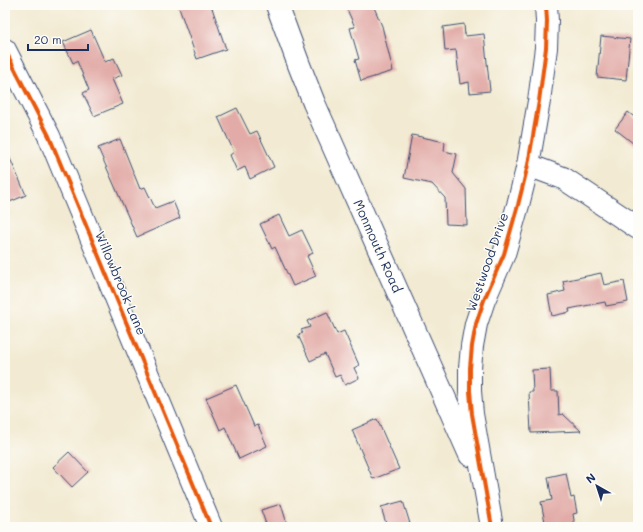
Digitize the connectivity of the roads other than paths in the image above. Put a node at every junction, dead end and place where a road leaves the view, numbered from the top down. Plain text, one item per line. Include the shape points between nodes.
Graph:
1 (276, 5) edge
2 (546, 5) edge
3 (5, 50) edge
4 (528, 165) junction
5 (638, 228) edge
6 (484, 485) junction
7 (211, 527) edge
8 (492, 527) edge

1 - 6 street, Monmouth Road via 314,103
2 - 4 street, Westwood Drive via 543,74
3 - 7 street, Willowbrook Lane via 49,136
4 - 5 street via 563,178
4 - 6 street, Westwood Drive via 504,254 484,300 472,346 470,391
6 - 8 street, Westwood Drive

